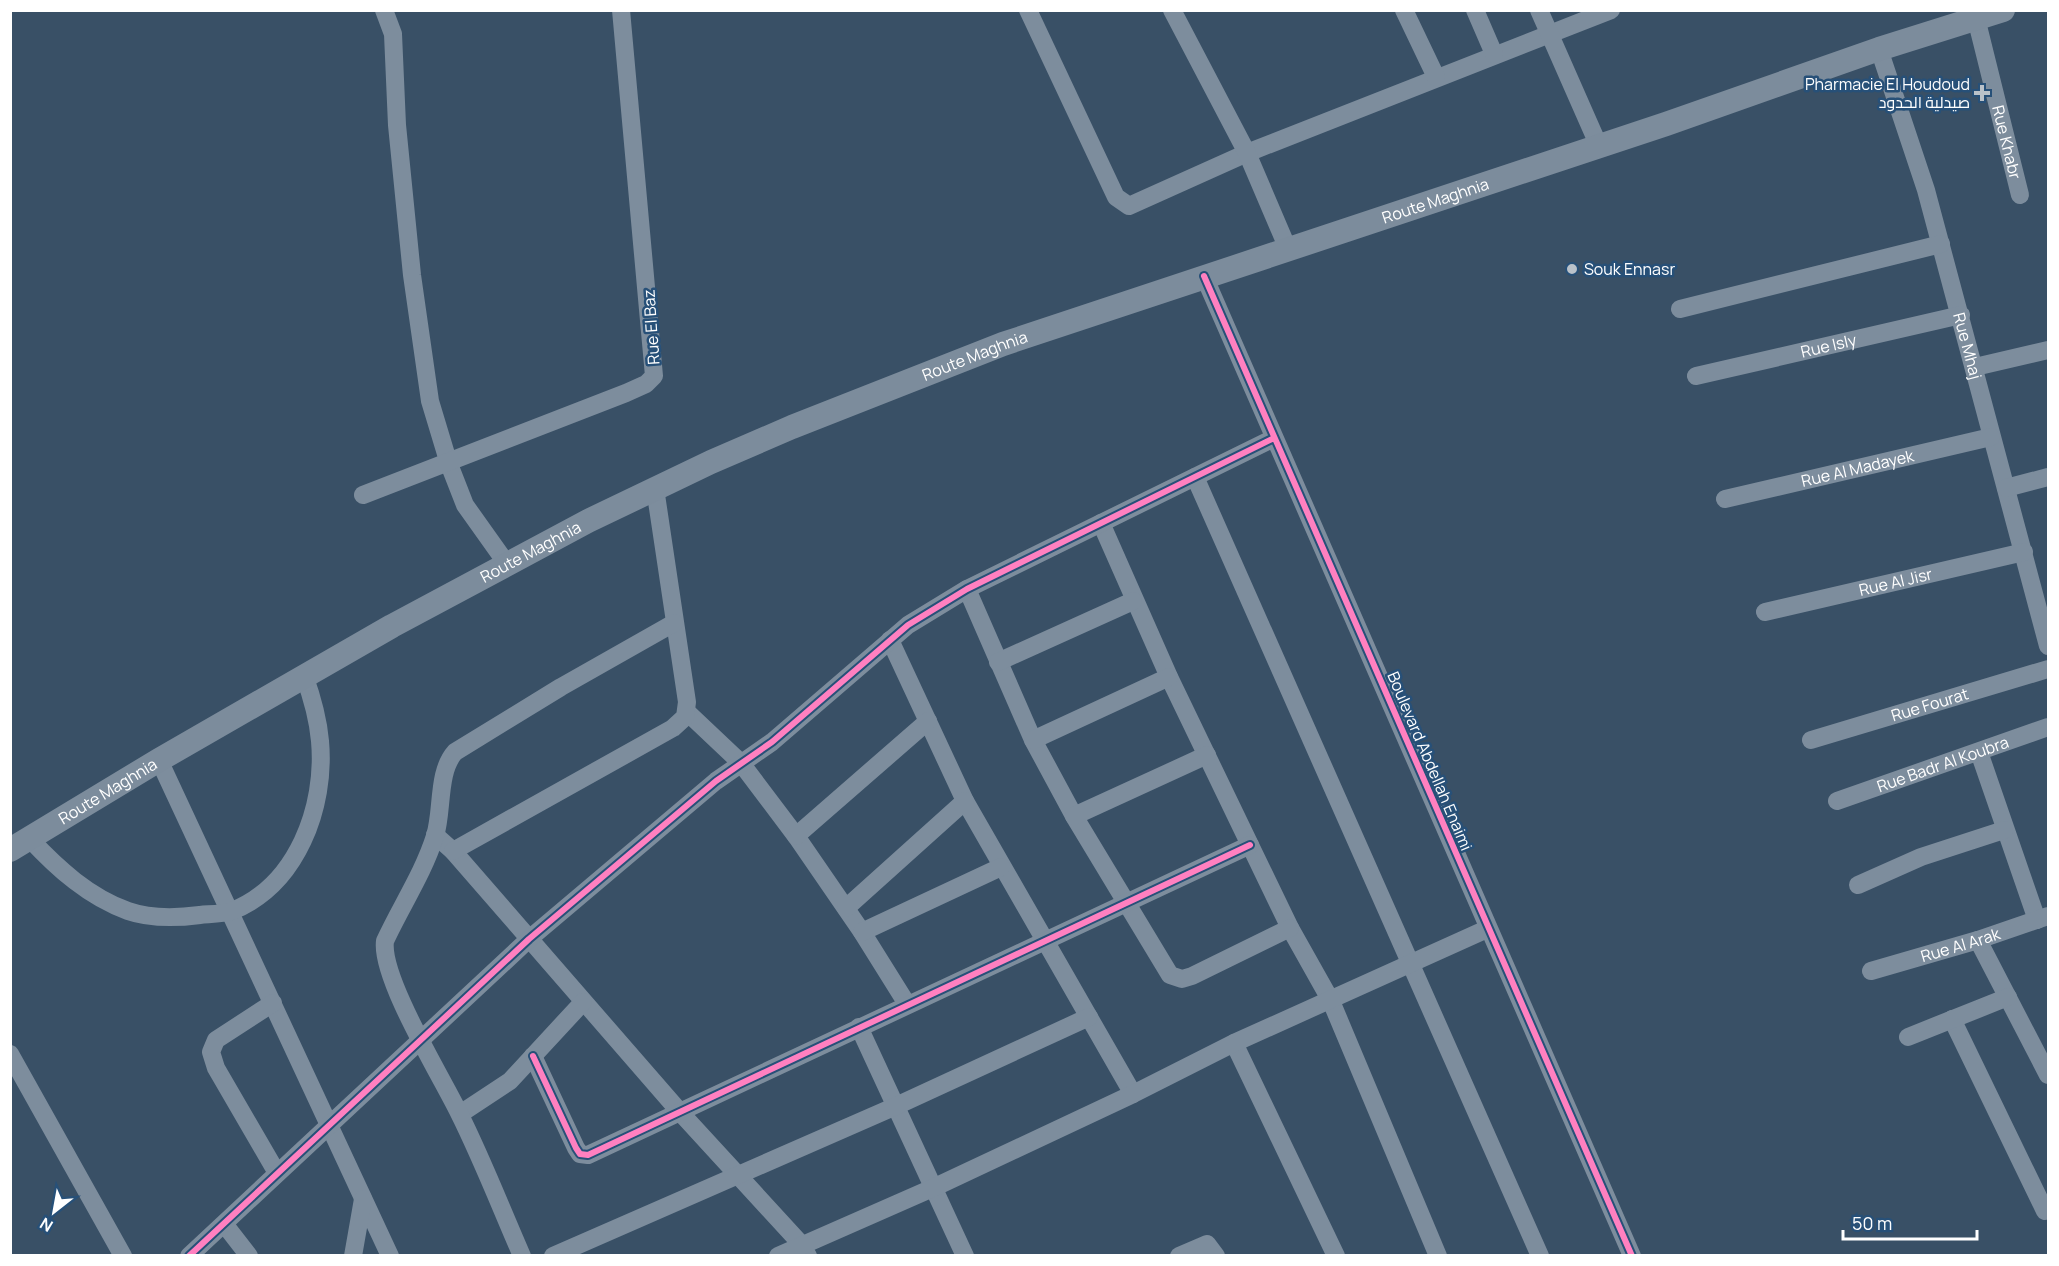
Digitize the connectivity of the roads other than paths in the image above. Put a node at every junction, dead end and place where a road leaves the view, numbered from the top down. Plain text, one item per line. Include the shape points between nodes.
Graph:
1 (384, 10) edge
2 (621, 10) edge
3 (1028, 10) edge
4 (1172, 10) edge
5 (1404, 10) edge
6 (1474, 10) edge
7 (1539, 10) edge
8 (1611, 10) edge
9 (2003, 10) edge
10 (1976, 18) junction
11 (1549, 34) junction
12 (1879, 49) junction
13 (1494, 54) junction
14 (1436, 77) junction
15 (1598, 144) junction
16 (1247, 153) junction
17 (2020, 195) dead end
18 (1941, 244) junction
19 (1288, 249) junction
20 (1204, 276) junction
21 (1680, 309) dead end
22 (1961, 315) junction
23 (2049, 350) edge
24 (1975, 367) junction
25 (1696, 376) dead end
26 (1991, 437) junction
27 (1274, 438) junction
28 (449, 464) junction
29 (1195, 477) junction
30 (2049, 477) edge
31 (655, 488) junction
32 (2006, 488) junction
33 (363, 495) dead end
34 (1725, 499) dead end
35 (1101, 523) junction
36 (2024, 552) junction
37 (507, 564) junction
38 (967, 589) junction
39 (1133, 600) junction
40 (2043, 604) edge
41 (1766, 612) dead end
42 (674, 623) junction
43 (890, 640) junction
44 (2049, 646) edge
45 (998, 662) junction
46 (2049, 669) edge
47 (304, 675) junction
48 (1169, 677) junction
49 (687, 712) junction
50 (927, 721) junction
51 (2049, 726) edge
52 (1033, 740) junction
53 (1811, 740) dead end
54 (1979, 752) junction
55 (1207, 755) junction
56 (159, 760) junction
57 (741, 764) junction
58 (965, 801) junction
59 (1837, 801) dead end
60 (1074, 816) junction
61 (2004, 830) junction
62 (435, 835) junction
63 (796, 836) junction
64 (20, 845) edge
65 (1250, 845) junction
66 (453, 851) junction
67 (1001, 867) junction
68 (1858, 885) dead end
69 (1126, 903) junction
70 (846, 908) junction
71 (231, 912) junction
72 (2043, 918) edge
73 (1290, 928) junction
74 (1487, 929) junction
75 (862, 932) junction
76 (529, 939) junction
77 (1978, 940) junction
78 (1045, 942) junction
79 (1412, 962) junction
80 (1871, 971) dead end
81 (2008, 997) junction
82 (1331, 1001) junction
83 (583, 1002) junction
84 (273, 1003) junction
85 (907, 1004) junction
86 (1089, 1017) junction
87 (1952, 1019) junction
88 (859, 1027) junction
89 (1908, 1037) dead end
90 (421, 1042) junction
91 (1234, 1043) junction
92 (10, 1054) edge
93 (533, 1056) junction
94 (2049, 1075) edge
95 (1133, 1094) junction
96 (896, 1106) junction
97 (679, 1111) junction
98 (460, 1114) junction
99 (328, 1127) junction
100 (277, 1173) junction
101 (739, 1174) junction
102 (935, 1187) junction
103 (363, 1200) junction
104 (2046, 1211) dead end
105 (225, 1225) junction
106 (804, 1250) edge
107 (123, 1256) edge
108 (189, 1256) edge
109 (249, 1256) edge
110 (353, 1256) edge
111 (390, 1256) edge
112 (522, 1256) edge
113 (553, 1256) edge
114 (778, 1256) edge
115 (965, 1256) edge
116 (1179, 1256) edge
117 (1216, 1256) edge
118 (1336, 1256) edge
119 (1438, 1256) edge
120 (1540, 1256) edge
121 (1632, 1256) edge

1 - 28 street via 393,34 397,125 412,275 430,401
2 - 28 street, Rue El Baz via 654,376 626,393
3 - 16 street via 1116,197 1124,205 1135,205
4 - 16 street
5 - 14 street
6 - 13 street
7 - 11 street
8 - 11 street
9 - 10 main road, Route Maghnia
10 - 12 main road, Route Maghnia
10 - 17 street, Rue Khabr
11 - 13 street
11 - 15 street
12 - 15 main road, Route Maghnia
12 - 18 street, Rue Mhaj
13 - 14 street
14 - 16 street
15 - 19 main road, Route Maghnia
16 - 19 street
18 - 21 street
18 - 22 street, Rue Mhaj
19 - 20 main road, Route Maghnia
20 - 27 street, Boulevard Abdellah Enaimi
20 - 31 main road, Route Maghnia via 903,382
22 - 24 street, Rue Mhaj
22 - 25 street, Rue Isly
23 - 24 street
24 - 26 street, Rue Mhaj
26 - 32 street, Rue Mhaj
26 - 34 street, Rue Al Madayek
27 - 29 street
27 - 74 street, Boulevard Abdellah Enaimi
28 - 33 street
28 - 37 street via 465,505
29 - 35 street
29 - 79 street
30 - 32 street
31 - 37 main road, Route Maghnia
31 - 42 street
32 - 36 street, Rue Mhaj
35 - 38 street
35 - 39 street
36 - 40 street, Rue Mhaj
36 - 41 street, Rue Al Jisr
37 - 47 main road, Route Maghnia
38 - 43 street
38 - 45 street
39 - 45 street
39 - 48 street
40 - 44 street, Rue Mhaj
42 - 49 street
42 - 62 street via 455,752 447,764
43 - 50 street
43 - 57 street
45 - 52 street
46 - 53 street, Rue Fourat
47 - 56 main road, Route Maghnia
47 - 71 street via 315,707 320,742 321,779 313,814 300,848 286,870
48 - 52 street
48 - 55 street
49 - 57 street
49 - 66 street via 673,728
50 - 58 street
50 - 63 street
51 - 54 street, Rue Badr Al Koubra
52 - 60 street
54 - 59 street, Rue Badr Al Koubra
54 - 61 street
55 - 60 street
55 - 65 street
56 - 64 main road, Route Maghnia
56 - 71 street
57 - 63 street
57 - 76 street via 678,812
58 - 67 street
58 - 70 street
60 - 69 street
61 - 68 street via 1921,857
61 - 72 street
62 - 66 street
62 - 90 street via 384,951
63 - 70 street
64 - 71 street via 100,898 130,911 157,917
65 - 69 street
65 - 73 street
66 - 76 street
67 - 75 street
67 - 78 street
69 - 73 street via 1170,975 1182,979
69 - 78 street
70 - 75 street
71 - 84 street
72 - 77 street, Rue Al Arak
73 - 82 street
74 - 79 street
74 - 121 street, Boulevard Abdellah Enaimi
75 - 85 street
76 - 83 street
76 - 90 street
77 - 80 street, Rue Al Arak
77 - 81 street
78 - 85 street
78 - 86 street
79 - 82 street
79 - 120 street
81 - 87 street
81 - 94 street
82 - 91 street
82 - 119 street
83 - 93 street
83 - 97 street
84 - 99 street
84 - 100 street via 216,1040 211,1052 216,1068
85 - 88 street
86 - 95 street
86 - 96 street
87 - 89 street
87 - 104 street
88 - 96 street
88 - 97 street
90 - 98 street
90 - 99 street
91 - 95 street
91 - 118 street
92 - 107 street
93 - 97 street via 576,1148 584,1156
93 - 98 street via 510,1081
95 - 102 street
96 - 101 street
96 - 102 street
97 - 101 street
98 - 112 street
99 - 100 street
99 - 103 street
100 - 105 street
101 - 106 street
101 - 113 street
102 - 106 street
102 - 115 street
103 - 110 street
103 - 111 street
105 - 108 street
105 - 109 street
106 - 114 street
116 - 117 street via 1207,1244

